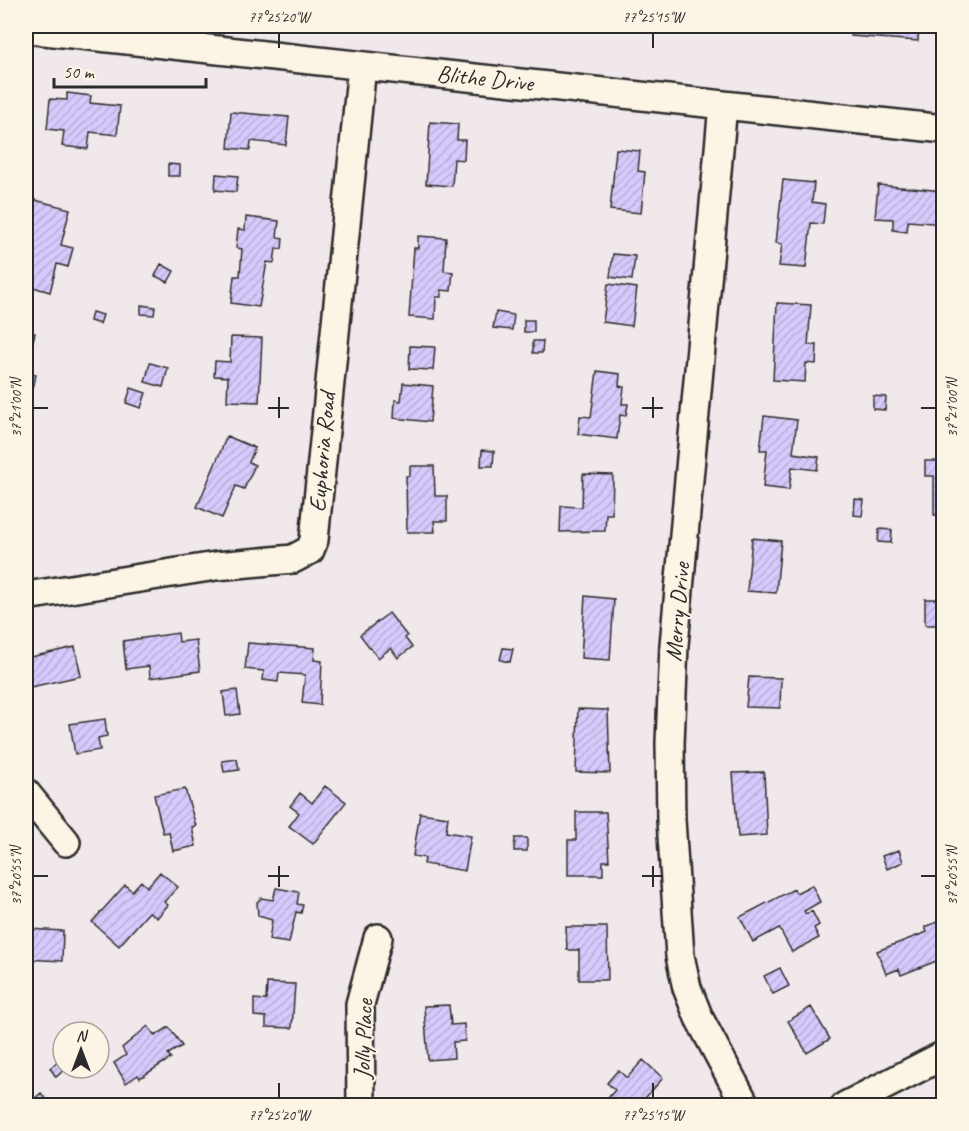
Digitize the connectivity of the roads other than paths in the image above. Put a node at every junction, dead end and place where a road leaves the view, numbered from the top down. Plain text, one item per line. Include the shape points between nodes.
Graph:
1 (26, 29) edge
2 (362, 66) junction
3 (723, 105) junction
4 (944, 129) edge
5 (26, 596) edge
6 (26, 793) edge
7 (66, 842) dead end
8 (378, 938) dead end
9 (944, 1055) edge
10 (361, 1106) edge
11 (746, 1106) edge
12 (845, 1106) edge

1 - 2 street, Blithe Drive
2 - 3 street, Blithe Drive
2 - 5 street, Euphoria Road via 310,550 293,559 216,566
3 - 4 street, Blithe Drive
3 - 11 street, Merry Drive via 674,645 671,820 680,956 687,988
6 - 7 street
8 - 10 street, Jolly Place via 360,1004
9 - 12 street

